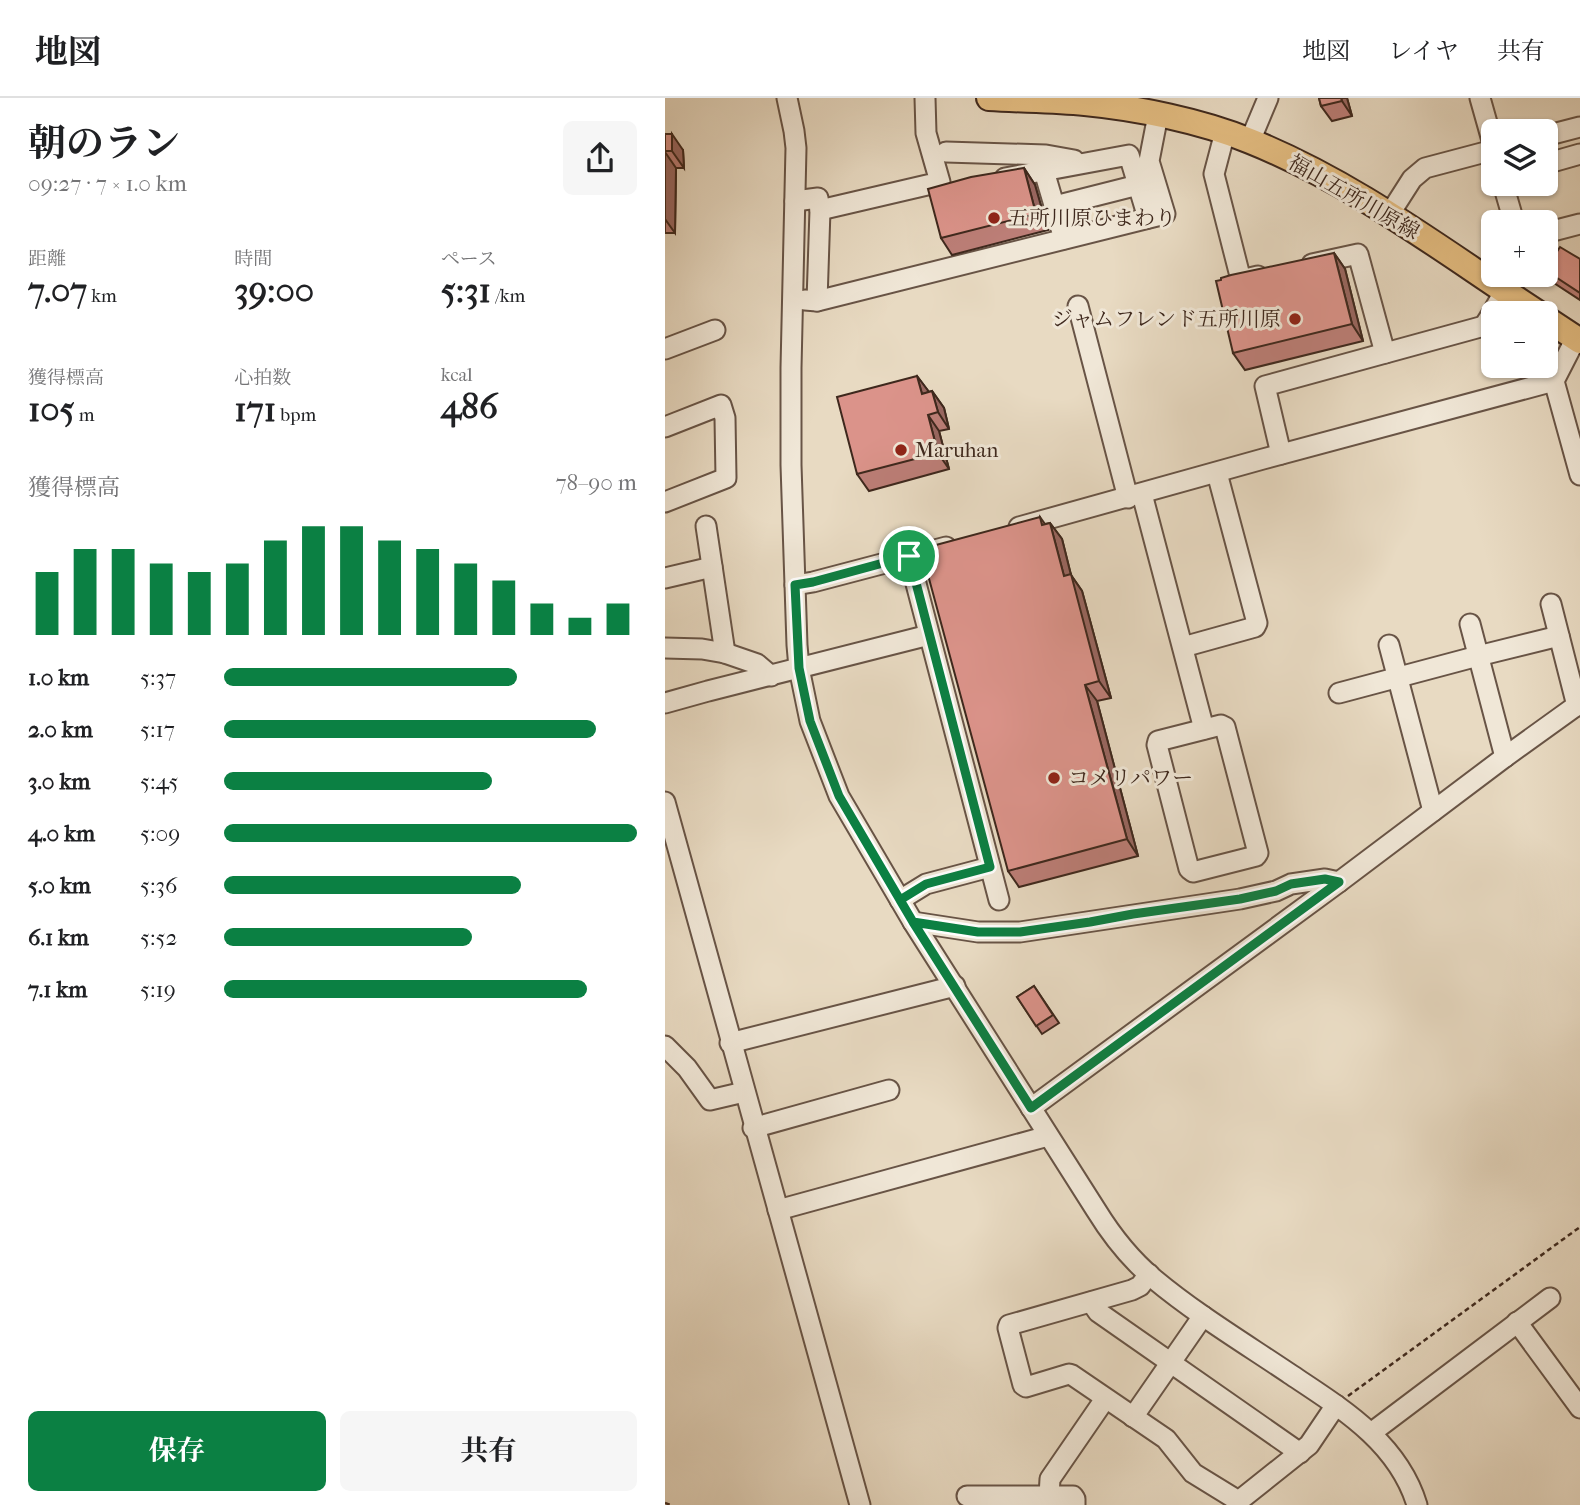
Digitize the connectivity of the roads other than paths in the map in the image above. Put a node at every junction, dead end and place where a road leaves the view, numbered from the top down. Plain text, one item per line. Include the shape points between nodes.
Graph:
1 (787, 98) edge
2 (925, 98) edge
3 (989, 98) edge
4 (1268, 98) edge
5 (1480, 98) edge
6 (1112, 102) edge
7 (1158, 115) junction
8 (1486, 119) edge
9 (1580, 127) edge
10 (1225, 132) junction
11 (1558, 133) edge
12 (1250, 141) junction
13 (946, 152) dead end
14 (1481, 153) edge
15 (1580, 154) edge
16 (1558, 160) edge
17 (1088, 163) junction
18 (1045, 171) junction
19 (981, 182) edge
20 (1138, 185) junction
21 (795, 201) junction
22 (1055, 206) junction
23 (820, 210) junction
24 (1389, 215) junction
25 (1148, 218) junction
26 (1580, 224) edge
27 (1558, 230) edge
28 (1064, 239) junction
29 (1481, 268) edge
30 (1506, 287) edge
31 (1512, 287) edge
32 (793, 299) junction
33 (817, 301) junction
34 (1526, 301) edge
35 (1078, 306) dead end
36 (1558, 326) edge
37 (715, 330) dead end
38 (1578, 339) edge
39 (665, 349) edge
40 (1385, 353) junction
41 (1555, 381) junction
42 (665, 427) edge
43 (1281, 454) junction
44 (1217, 473) junction
45 (1580, 475) edge
46 (1135, 496) junction
47 (665, 502) edge
48 (706, 526) dead end
49 (999, 532) edge
50 (961, 543) edge
51 (909, 556) junction
52 (712, 567) junction
53 (665, 578) edge
54 (795, 585) junction
55 (1551, 604) dead end
56 (1470, 624) dead end
57 (929, 635) junction
58 (1559, 636) junction
59 (1389, 645) dead end
60 (1183, 646) junction
61 (665, 648) edge
62 (725, 653) junction
63 (1478, 656) junction
64 (799, 668) junction
65 (771, 676) junction
66 (1397, 678) junction
67 (1339, 693) dead end
68 (665, 703) edge
69 (1579, 705) edge
70 (1204, 729) junction
71 (1505, 757) junction
72 (665, 802) edge
73 (1433, 811) junction
74 (990, 867) junction
75 (1339, 882) junction
76 (900, 900) junction
77 (999, 900) dead end
78 (913, 922) junction
79 (955, 986) junction
80 (730, 1043) junction
81 (665, 1046) edge
82 (889, 1090) dead end
83 (744, 1092) junction
84 (1031, 1108) junction
85 (753, 1128) junction
86 (1048, 1136) junction
87 (778, 1210) junction
88 (1149, 1274) junction
89 (1550, 1298) dead end
90 (1091, 1303) junction
91 (1203, 1316) junction
92 (1517, 1322) junction
93 (1171, 1363) junction
94 (1105, 1399) junction
95 (1336, 1405) junction
96 (1580, 1408) edge
97 (1133, 1417) junction
98 (1371, 1433) junction
99 (1300, 1452) junction
100 (967, 1496) dead end
101 (1049, 1496) junction
102 (860, 1505) edge
103 (1075, 1505) edge
104 (1417, 1505) edge

1 - 21 street via 796,148
2 - 23 street via 926,133 948,185
3 - 6 main road, 福山五所川原線
4 - 12 street
5 - 8 street
6 - 7 main road, 福山五所川原線
7 - 10 main road, 福山五所川原線
7 - 25 street via 1149,161 1165,214
9 - 11 street
10 - 12 main road, 福山五所川原線
10 - 40 street via 1214,174 1241,280 1358,254
12 - 24 main road, 福山五所川原線 via 1320,172
13 - 17 street via 1046,155
14 - 24 street via 1425,168 1412,179
15 - 16 street
17 - 18 street
17 - 20 street via 1129,155
18 - 19 street
18 - 22 street
20 - 22 street
20 - 25 street
21 - 23 street via 818,198
21 - 32 street
22 - 28 street
23 - 33 street
24 - 29 main road, 福山五所川原線
25 - 28 street
26 - 27 street
28 - 33 street
30 - 40 street via 1484,326
31 - 34 main road, 福山五所川原線
32 - 33 street
32 - 54 street
35 - 46 street
36 - 38 main road
37 - 39 street
38 - 41 street
40 - 43 street via 1265,386
41 - 43 street
41 - 45 street
42 - 47 street via 721,405 726,478
43 - 44 street
44 - 46 street
44 - 60 street via 1257,623
46 - 49 street
46 - 60 street
48 - 52 street
50 - 51 street
51 - 54 street
51 - 57 street
52 - 53 street
52 - 62 street
54 - 64 street
55 - 58 street
56 - 63 street
57 - 64 street
57 - 74 street
58 - 63 street
58 - 69 street
59 - 66 street
60 - 70 street
61 - 62 street
62 - 65 street via 757,664
63 - 66 street
63 - 71 street
64 - 65 street
64 - 76 street via 810,721 839,796
65 - 68 street
66 - 67 street
66 - 73 street
69 - 71 street
70 - 70 street via 1226,727 1258,853 1193,872 1157,744
71 - 73 street
72 - 80 street
73 - 75 street
74 - 76 street via 926,884
74 - 77 street
75 - 78 street via 1325,879 1291,884 1240,899 1020,932 978,932
75 - 84 street
76 - 78 street
78 - 79 street
79 - 80 street
79 - 84 street
80 - 83 street
81 - 83 street via 710,1100
82 - 85 street
83 - 85 street
84 - 86 street
85 - 87 street
86 - 87 street
86 - 88 street via 1111,1235
87 - 102 street
88 - 90 street via 1140,1286
88 - 91 street
89 - 92 street
90 - 93 street
90 - 94 street via 1008,1328 1023,1385 1069,1374
91 - 93 street
91 - 95 street
92 - 96 street
92 - 98 street
93 - 97 street
93 - 99 street
94 - 97 street
94 - 101 street via 1050,1479
95 - 98 street
95 - 99 street
97 - 99 street via 1166,1439 1193,1473 1237,1500
98 - 104 street via 1402,1471
100 - 101 street
101 - 103 street via 1073,1496

